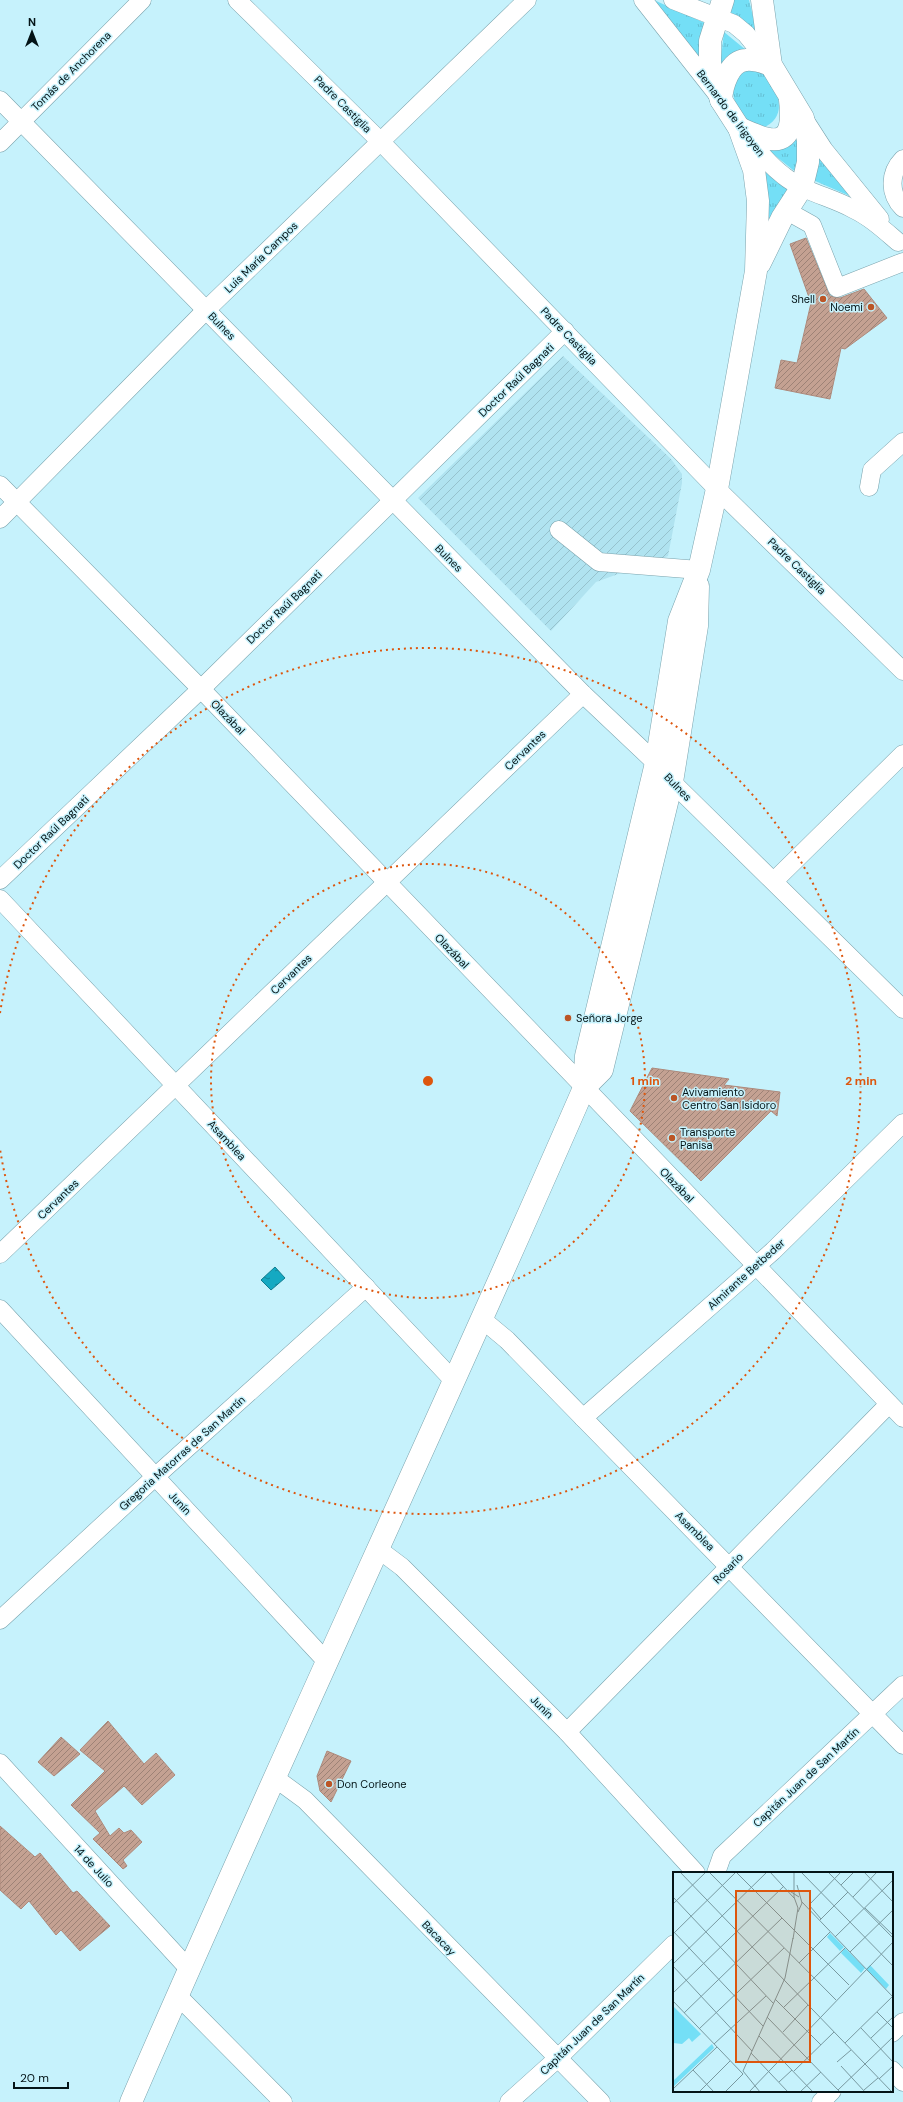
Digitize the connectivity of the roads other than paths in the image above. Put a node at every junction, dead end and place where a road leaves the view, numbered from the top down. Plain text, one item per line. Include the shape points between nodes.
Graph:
1 (142, 0) edge
2 (237, 0) edge
3 (527, 0) edge
4 (643, 0) edge
5 (673, 0) edge
6 (762, 0) edge
7 (720, 9) edge
8 (771, 65) junction
9 (790, 96) junction
10 (0, 100) edge
11 (721, 100) junction
12 (803, 118) junction
13 (22, 121) junction
14 (740, 128) junction
15 (380, 141) junction
16 (0, 143) edge
17 (898, 166) edge
18 (802, 187) junction
19 (903, 208) edge
20 (787, 211) junction
21 (901, 244) edge
22 (903, 262) edge
23 (756, 271) junction
24 (206, 310) junction
25 (565, 331) junction
26 (903, 442) edge
27 (0, 485) edge
28 (869, 487) dead end
29 (717, 489) junction
30 (393, 501) junction
31 (17, 503) junction
32 (0, 519) edge
33 (559, 530) dead end
34 (699, 570) junction
35 (903, 671) edge
36 (201, 689) junction
37 (583, 694) junction
38 (903, 754) edge
39 (656, 763) junction
40 (672, 782) junction
41 (0, 880) edge
42 (774, 880) junction
43 (386, 883) junction
44 (0, 899) edge
45 (903, 1009) edge
46 (175, 1086) junction
47 (584, 1088) junction
48 (903, 1123) edge
49 (0, 1254) edge
50 (755, 1266) junction
51 (366, 1287) junction
52 (0, 1309) edge
53 (483, 1320) junction
54 (454, 1381) junction
55 (889, 1404) junction
56 (583, 1418) junction
57 (903, 1418) edge
58 (156, 1476) junction
59 (378, 1549) junction
60 (730, 1566) junction
61 (0, 1620) edge
62 (327, 1662) junction
63 (903, 1684) edge
64 (872, 1714) junction
65 (567, 1732) junction
66 (903, 1745) edge
67 (0, 1763) edge
68 (275, 1778) junction
69 (695, 1872) edge
70 (716, 1872) edge
71 (673, 1945) edge
72 (188, 1968) junction
73 (177, 1995) junction
74 (903, 2022) edge
75 (893, 2032) edge
76 (558, 2058) junction
77 (893, 2071) edge
78 (903, 2082) edge
79 (831, 2092) edge
80 (131, 2102) edge
81 (283, 2102) edge
82 (509, 2102) edge
83 (601, 2102) edge
84 (821, 2102) edge

1 - 13 street, Tomás de Anchorena
2 - 15 street, Padre Castiglia
3 - 15 street, Luis María Campos
4 - 11 street, Bernardo de Irigoyen
5 - 7 street, Bernardo de Irigoyen
6 - 8 main road
7 - 8 street, Bernardo de Irigoyen via 746,34
7 - 11 main road via 709,54
8 - 9 main road, Bernardo de Irigoyen
8 - 11 main road via 755,60 744,60 734,66 722,89
9 - 12 main road, Bernardo de Irigoyen
9 - 14 main road via 790,128 784,136 775,140 761,139
10 - 13 street, Bulnes
11 - 14 main road, Bernardo de Irigoyen
12 - 18 main road via 808,140 808,162
12 - 21 street, Bernardo de Irigoyen via 824,150
13 - 16 street, Tomás de Anchorena
13 - 24 street, Bulnes
14 - 18 street, Bernardo de Irigoyen via 770,164
14 - 23 main road via 757,185
15 - 24 street, Luis María Campos
15 - 25 street, Padre Castiglia
17 - 19 street via 891,183 894,195
18 - 20 main road
18 - 21 street, Bernardo de Irigoyen via 867,217
20 - 22 street via 812,225 837,288
20 - 23 main road
23 - 29 main road
24 - 30 street, Bulnes
24 - 31 street, Luis María Campos
25 - 29 street, Padre Castiglia
25 - 30 street, Doctor Raúl Bagnati
26 - 28 street via 872,470
27 - 31 street, Olazábal
29 - 34 main road
29 - 35 street, Padre Castiglia
30 - 36 street, Doctor Raúl Bagnati
30 - 37 street, Bulnes
31 - 32 street, Luis María Campos
31 - 36 street, Olazábal
33 - 34 street via 599,562
34 - 39 main road via 679,621
34 - 40 main road via 697,626
36 - 41 street, Doctor Raúl Bagnati
36 - 43 street, Olazábal
37 - 39 street, Bulnes
37 - 43 street, Cervantes
38 - 42 street
39 - 40 street, Bulnes
39 - 47 main road via 586,1056
40 - 42 street, Bulnes
40 - 47 main road via 602,1070
42 - 45 street, Bulnes
43 - 46 street, Cervantes
43 - 47 street, Olazábal
44 - 46 street, Asamblea
46 - 49 street, Cervantes
46 - 51 street, Asamblea
47 - 50 street, Olazábal
47 - 53 main road
48 - 50 street, Almirante Betbeder
50 - 55 street, Olazábal
50 - 56 street, Almirante Betbeder
51 - 54 street, Asamblea
51 - 58 street, Gregoria Matorras de San Martín
52 - 58 street, Junín
53 - 54 main road
53 - 56 street, Asamblea via 507,1340
54 - 59 main road
55 - 57 street, Olazábal
55 - 60 street, Rosario
56 - 60 street, Asamblea
58 - 61 street, Gregoria Matorras de San Martín
58 - 62 street, Junín
59 - 62 main road
59 - 65 street, Junín via 402,1567
60 - 64 street, Asamblea
60 - 65 street, Rosario
62 - 68 main road
63 - 64 street, Capitán Juan de San Martín
64 - 66 street, Asamblea
64 - 70 street, Capitán Juan de San Martín via 722,1856
65 - 69 street, Junín
67 - 72 street, 14 de Julio
68 - 72 main road
68 - 76 street, Bacacay via 305,1800
71 - 76 street, Capitán Juan de San Martín
72 - 73 main road
73 - 80 main road
73 - 81 street
74 - 75 street
76 - 82 street, Capitán Juan de San Martín
76 - 83 street, Bacacay
77 - 78 street
79 - 84 street

